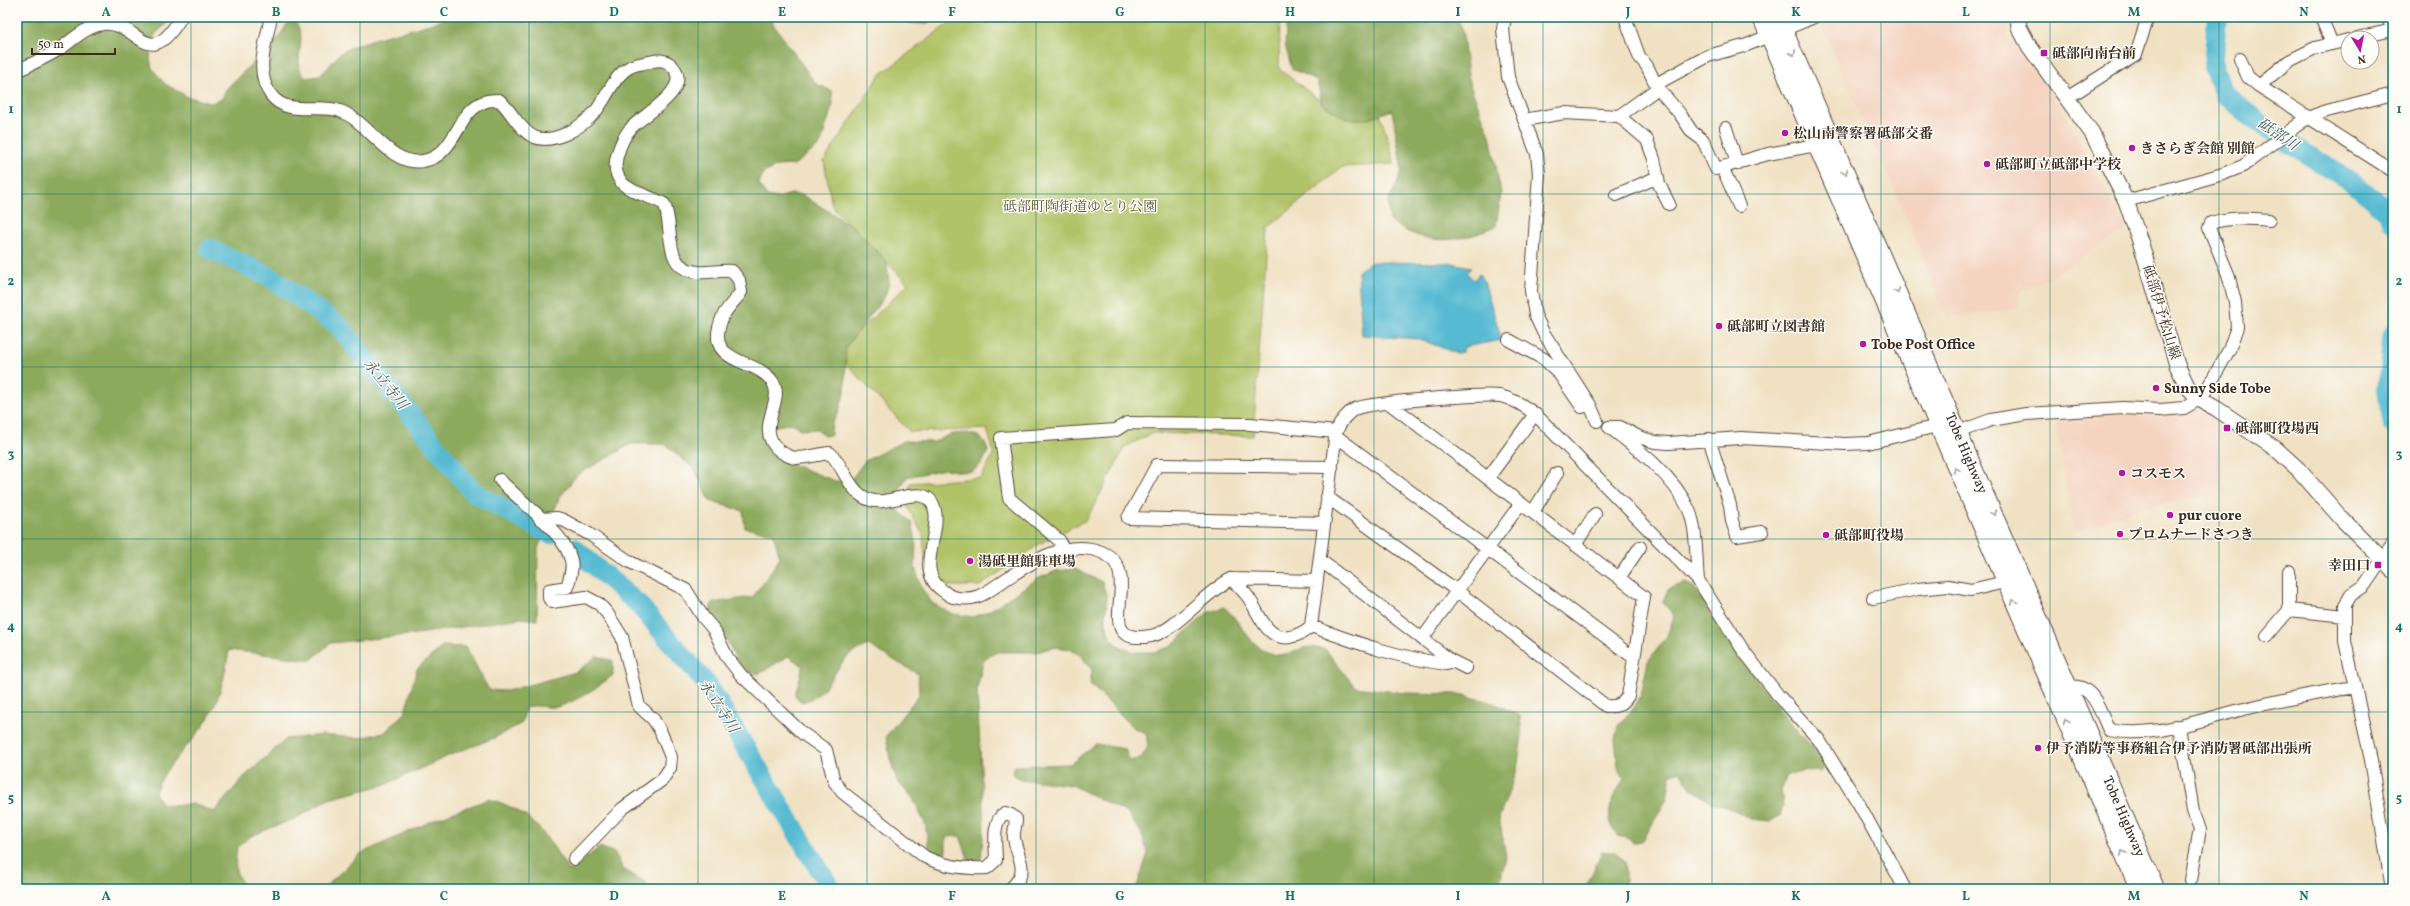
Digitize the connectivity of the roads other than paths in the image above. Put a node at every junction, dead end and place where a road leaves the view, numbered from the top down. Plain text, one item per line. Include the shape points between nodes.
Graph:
1 (182, 17) edge
2 (271, 17) edge
3 (1505, 17) edge
4 (1625, 17) edge
5 (1761, 17) edge
6 (1814, 17) edge
7 (2018, 17) edge
8 (2148, 17) edge
9 (2321, 17) edge
10 (2388, 17) edge
11 (1777, 28) edge
12 (2393, 31) edge
13 (2380, 34) edge
14 (2340, 42) edge
15 (2332, 44) junction
16 (2240, 59) dead end
17 (17, 71) edge
18 (2259, 86) junction
19 (1657, 87) junction
20 (2393, 94) edge
21 (2066, 98) junction
22 (1619, 116) junction
23 (2306, 119) junction
24 (1524, 120) junction
25 (1726, 128) dead end
26 (1816, 145) junction
27 (1737, 164) junction
28 (1723, 169) junction
29 (2393, 171) edge
30 (1658, 177) junction
31 (1616, 195) dead end
32 (2126, 201) junction
33 (1669, 204) dead end
34 (1739, 206) dead end
35 (2269, 220) dead end
36 (1509, 340) dead end
37 (2199, 399) junction
38 (1390, 404) junction
39 (1535, 414) junction
40 (1597, 421) junction
41 (1937, 426) junction
42 (1610, 427) junction
43 (1958, 432) junction
44 (1336, 434) junction
45 (1709, 439) junction
46 (1332, 467) junction
47 (1557, 474) dead end
48 (1488, 478) junction
49 (500, 480) dead end
50 (1327, 497) junction
51 (1521, 503) junction
52 (1532, 512) junction
53 (1596, 514) dead end
54 (540, 519) junction
55 (1324, 523) junction
56 (1762, 532) dead end
57 (2393, 544) edge
58 (1575, 545) junction
59 (1640, 547) dead end
60 (1487, 549) junction
61 (1061, 550) junction
62 (2382, 557) junction
63 (1320, 560) junction
64 (2393, 570) edge
65 (2289, 571) dead end
66 (1619, 578) junction
67 (1231, 580) junction
68 (1698, 580) junction
69 (1317, 581) junction
70 (2005, 582) junction
71 (1456, 590) junction
72 (1873, 598) dead end
73 (2289, 610) junction
74 (2345, 616) junction
75 (1311, 626) junction
76 (2267, 636) dead end
77 (1422, 639) junction
78 (1634, 658) junction
79 (1450, 660) junction
80 (1466, 668) dead end
81 (2069, 686) junction
82 (2355, 687) junction
83 (2053, 692) junction
84 (2175, 726) junction
85 (574, 859) dead end
86 (2191, 880) dead end
87 (1010, 889) edge
88 (1905, 889) edge
89 (2139, 889) edge
90 (2156, 889) edge
91 (2392, 889) edge

1 - 17 street via 172,33 156,43 147,42 112,24 93,27 43,59
2 - 61 street via 262,72 264,83 272,97 285,105 340,111 396,155 422,162 435,158 444,150 473,110 484,102 499,100 509,108 525,132 535,137 562,136 594,112 617,78 630,66 665,60 673,67 676,86 664,102 637,122 624,137 616,161 616,173 629,189 664,204 670,222 671,252 677,262 688,270 698,272 732,271 739,280 741,292 723,315 718,333 727,355 765,373 773,381 776,393 768,421 774,446 795,458 830,453 837,459 861,496 874,501 918,494 928,498 936,511 929,558 931,574 938,587 952,597 972,598 989,592 1005,579
3 - 24 street via 1508,77
4 - 19 street via 1639,56
5 - 11 highway, Tobe Highway
6 - 11 street
7 - 21 main road, 砥部伊予松山線 via 2019,27 2029,46
8 - 21 street via 2136,54
9 - 15 street
10 - 12 street
11 - 19 street via 1708,56 1660,82
11 - 26 highway, Tobe Highway
11 -> 43 highway, Tobe Highway
12 - 13 street
14 - 15 street
15 - 18 street via 2315,48 2289,61
16 - 18 street via 2248,77
18 - 23 street
19 - 22 street
19 - 28 street via 1692,132 1703,140 1716,170
20 - 23 street via 2323,112
21 - 32 main road, 砥部伊予松山線 via 2092,133
22 - 24 street via 1564,113
22 - 30 street via 1647,140
23 - 29 street
23 - 32 street via 2243,166
24 - 40 street via 1536,154 1539,174 1531,291 1535,315
25 - 27 street
26 - 27 street via 1768,154
26 - 41 highway, Tobe Highway
27 - 28 street
28 - 34 street
30 - 31 street
30 - 33 street
32 - 37 main road, 砥部伊予松山線 via 2177,365 2187,386
35 - 37 street via 2223,219 2211,223 2209,228 2228,274 2235,302 2237,327 2229,350
36 - 40 street via 1544,360 1558,372 1583,408
37 - 43 street via 2184,408 2123,408 2026,414 1991,420
37 - 62 main road, 砥部伊予松山線 via 2276,449
38 - 39 street via 1500,396 1517,401
38 - 44 street via 1372,404 1354,409 1341,421
38 - 48 street
39 - 48 street
39 - 68 street
40 - 42 street
41 - 43 street
41 - 45 street via 1868,443
70 -> 41 highway, Tobe Highway
42 - 45 street via 1620,427 1655,442
42 - 68 street via 1651,461 1674,487 1689,510
43 -> 81 highway, Tobe Highway
44 - 46 street
44 - 60 street
44 - 61 street via 1250,424 1208,426 1133,422 1116,430 1001,438 1009,498 1060,541
45 - 56 street via 1737,536
46 - 50 street
46 - 55 street via 1157,465 1128,518
47 - 52 street
48 - 51 street
49 - 54 street
50 - 55 street
50 - 71 street
51 - 52 street
51 - 60 street
52 - 58 street
53 - 58 street
54 - 85 street via 561,540 571,559 572,571 567,587 549,590 549,598 552,602 562,602 586,597 599,604 607,613 622,637 639,706 656,724 671,757 670,768 662,780 622,809
54 - 87 street via 564,520 630,562 686,590 741,675 802,733 826,750 834,782 842,792 925,857 938,864 972,869 987,868 996,860 996,824 1005,813 1011,815 1016,820 1014,837 1023,865 1018,880
55 - 63 street
57 - 62 street
58 - 66 street
59 - 66 street
60 - 71 street
60 - 78 street
61 - 67 street via 1091,549 1104,553 1116,562 1121,574 1121,596 1117,614 1119,626 1128,634 1143,637 1158,634 1217,586
62 - 64 main road, 砥部伊予松山線
62 - 74 street via 2364,586 2351,595 2345,605
63 - 69 street
63 - 77 street
65 - 73 street
66 - 78 street via 1644,597
67 - 69 street
67 - 75 street via 1242,589 1266,627 1275,635 1286,638 1296,636
68 - 88 street via 1778,695 1819,740 1859,804
69 - 75 street
70 - 72 street via 1970,590 1941,587
83 -> 70 highway, Tobe Highway
71 - 77 street
71 - 78 street via 1606,706 1623,704 1628,696
73 - 74 street
73 - 76 street
74 - 82 street via 2345,641
75 - 79 street via 1370,648 1418,660 1446,664
77 - 79 street
79 - 80 street
81 - 83 street
81 - 84 street via 2082,686 2090,692 2108,730 2128,734
81 - 90 highway, Tobe Highway
82 - 84 street via 2299,696
82 - 91 street via 2371,760
89 -> 83 highway, Tobe Highway
84 - 86 street via 2180,733 2193,811 2200,829

